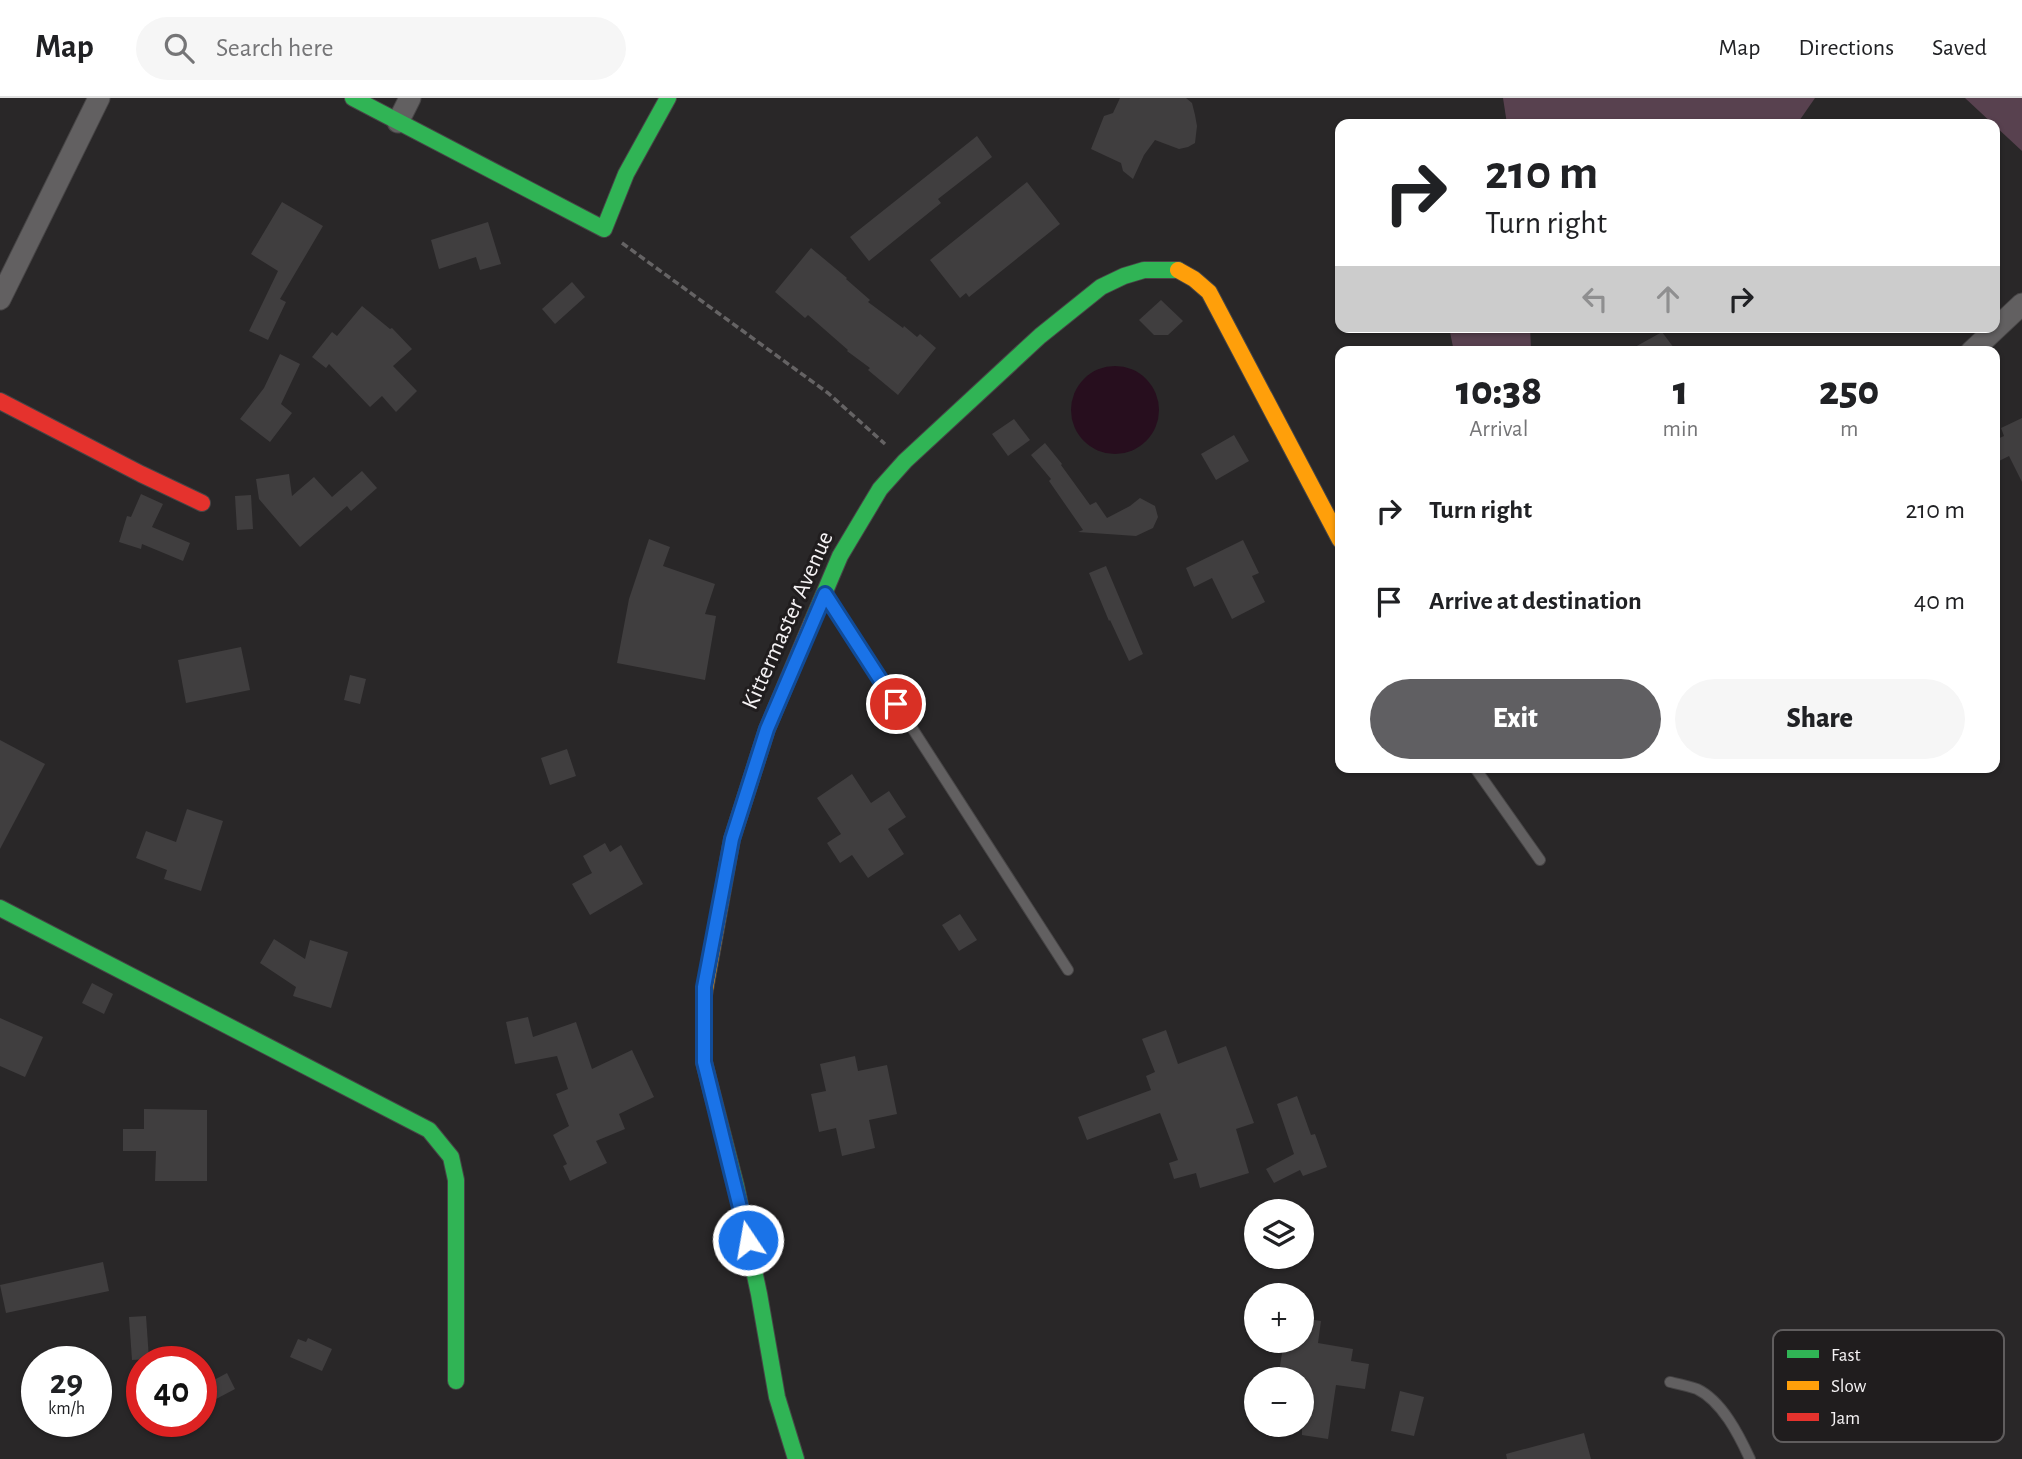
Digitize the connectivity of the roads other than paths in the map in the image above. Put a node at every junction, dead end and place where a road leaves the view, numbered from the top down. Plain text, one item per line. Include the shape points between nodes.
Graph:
1 (99, 98) edge
2 (353, 98) edge
3 (410, 98) edge
4 (668, 98) edge
5 (398, 122) junction
6 (0, 299) edge
7 (2022, 304) edge
8 (2000, 325) edge
9 (1991, 333) edge
10 (1977, 346) edge
11 (0, 401) edge
12 (202, 503) dead end
13 (1335, 531) edge
14 (825, 594) junction
15 (1479, 773) edge
16 (1540, 860) dead end
17 (0, 908) edge
18 (1068, 970) dead end
19 (456, 1381) dead end
20 (1670, 1382) dead end
21 (796, 1459) edge
22 (1750, 1459) edge

1 - 6 street
2 - 5 street
3 - 5 street
4 - 5 street via 626,174 604,229
7 - 8 street
9 - 10 street
11 - 12 street
13 - 14 street, Kittermaster Avenue via 1209,292 1177,270 1144,270 1101,287 1040,336 905,461 880,489 840,556
14 - 18 lane
14 - 21 street, Kittermaster Avenue via 767,729 736,827 704,987 704,1062 757,1281 777,1397
15 - 16 lane
17 - 19 street via 429,1130 450,1157 456,1180
20 - 22 lane via 1708,1397 1736,1429

